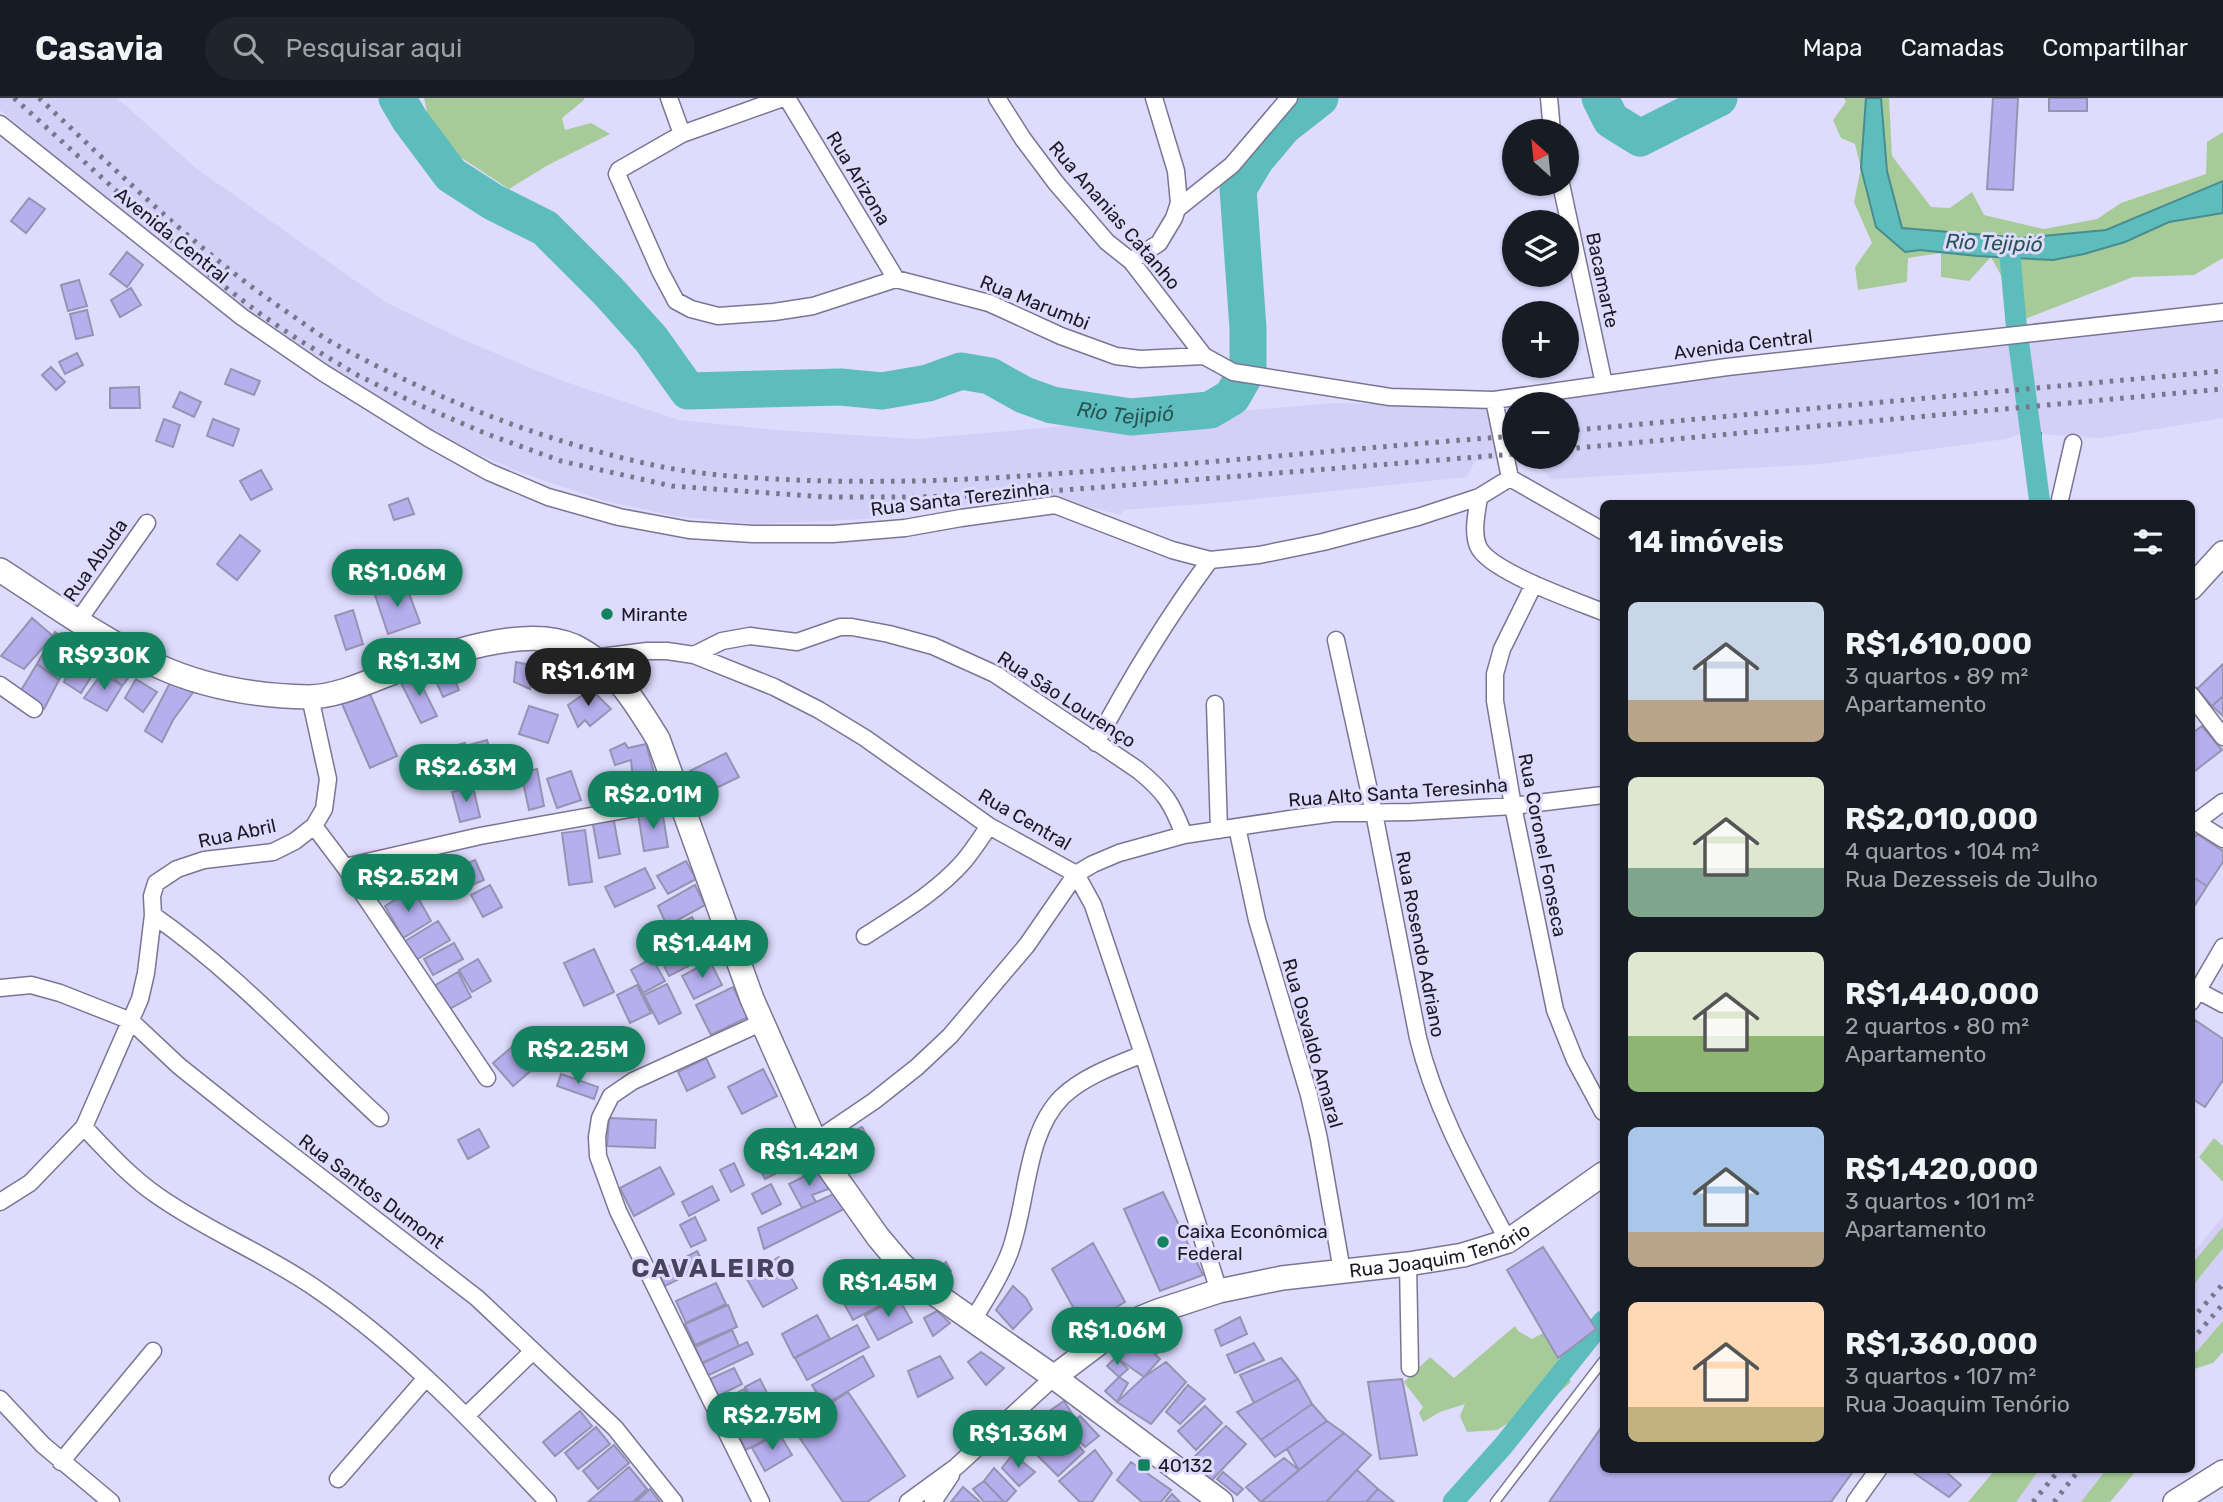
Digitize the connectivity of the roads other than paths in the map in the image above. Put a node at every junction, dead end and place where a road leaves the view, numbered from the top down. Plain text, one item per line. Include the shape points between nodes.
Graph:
1 (669, 98) edge
2 (785, 98) edge
3 (997, 98) edge
4 (1154, 98) edge
5 (1289, 98) edge
6 (1549, 98) edge
7 (1551, 119) edge
8 (0, 124) edge
9 (682, 134) junction
10 (1564, 196) edge
11 (1177, 209) junction
12 (1132, 261) junction
13 (896, 279) junction
14 (2223, 312) edge
15 (1204, 356) junction
16 (321, 372) joint
17 (1604, 384) junction
18 (1494, 400) junction
19 (2073, 443) dead end
20 (1510, 478) junction
21 (1479, 497) junction
22 (2060, 500) edge
23 (147, 523) dead end
24 (1600, 529) edge
25 (2223, 553) edge
26 (1210, 561) junction
27 (0, 569) edge
28 (2195, 583) edge
29 (1534, 584) junction
30 (1600, 611) edge
31 (78, 621) junction
32 (1336, 640) dead end
33 (694, 655) junction
34 (593, 657) junction
35 (0, 685) edge
36 (310, 697) junction
37 (2195, 700) edge
38 (1215, 704) dead end
39 (34, 709) dead end
40 (2223, 737) edge
41 (1096, 743) junction
42 (1600, 795) edge
43 (680, 800) junction
44 (2223, 802) edge
45 (1513, 806) junction
46 (1374, 813) junction
47 (2195, 819) edge
48 (2195, 821) edge
49 (314, 826) junction
50 (989, 826) junction
51 (1237, 827) junction
52 (1219, 830) junction
53 (1184, 835) junction
54 (2223, 839) edge
55 (345, 867) junction
56 (1076, 874) junction
57 (153, 915) junction
58 (864, 936) dead end
59 (2223, 947) edge
60 (0, 988) edge
61 (2195, 990) edge
62 (2195, 994) edge
63 (2223, 1004) edge
64 (131, 1021) junction
65 (763, 1022) junction
66 (1143, 1054) junction
67 (487, 1078) dead end
68 (1600, 1106) edge
69 (380, 1118) dead end
70 (84, 1127) junction
71 (815, 1142) junction
72 (1600, 1176) edge
73 (0, 1202) edge
74 (1508, 1241) junction
75 (1408, 1264) junction
76 (1342, 1271) junction
77 (1219, 1291) junction
78 (973, 1320) junction
79 (153, 1351) dead end
80 (533, 1351) junction
81 (1600, 1364) edge
82 (1410, 1368) dead end
83 (1054, 1377) junction
84 (426, 1378) junction
85 (0, 1399) edge
86 (467, 1415) junction
87 (61, 1462) junction
88 (956, 1467) junction
89 (2223, 1472) edge
90 (1876, 1473) edge
91 (338, 1479) dead end
92 (111, 1502) edge
93 (548, 1502) edge
94 (674, 1502) edge
95 (761, 1502) edge
96 (908, 1502) edge
97 (933, 1502) edge
98 (1221, 1502) edge
99 (1495, 1502) edge
100 (1855, 1502) edge
101 (2175, 1502) edge

1 - 9 street
2 - 9 street
2 - 13 street, Rua Arizona
3 - 12 street, Rua Ananias Catanho via 1056,183 1107,242
4 - 11 street via 1176,171
5 - 11 street via 1232,166
6 - 7 street
8 - 16 street, Avenida Central via 242,317
9 - 13 street via 617,174 676,300 718,316 774,312 813,306
10 - 17 street, Bacamarte
11 - 12 street via 1158,243
12 - 15 street, Rua Ananias Catanho
13 - 15 street, Rua Marumbi via 989,303 1116,356
14 - 17 street, Avenida Central
15 - 18 street, Avenida Central via 1233,372 1269,379 1390,397
16 - 26 street, Rua Santa Terezinha via 489,472 548,497 619,517 689,530 833,534 1055,505
17 - 18 street, Avenida Central
18 - 20 street
19 - 22 street
20 - 21 street, Rua Santa Terezinha
20 - 24 street
21 - 26 street, Rua Santa Terezinha via 1323,542
21 - 29 street via 1475,536 1479,549 1499,566
23 - 31 street, Rua Abuda
25 - 28 main road
26 - 41 street via 1177,604
27 - 31 main road
29 - 30 street
29 - 45 street, Rua Coronel Fonseca via 1494,674
31 - 36 main road via 158,666 206,683
32 - 46 street, Rua Rosendo Adriano
33 - 34 street, Rua Central via 647,651
33 - 41 street, Rua São Lourenço via 733,638 797,642 840,627 866,629 933,646 995,674
33 - 50 street, Rua Central via 819,710
34 - 36 main road via 572,645 543,639 504,640
34 - 43 main road via 618,679 638,706 658,739
35 - 39 street
36 - 49 street via 328,779 324,809
37 - 40 street
38 - 52 street
41 - 53 street, Rua São Lourenço via 1157,785 1171,802
42 - 45 street, Rua Alto Santa Teresinha
43 - 55 street via 480,836
43 - 65 main road
44 - 47 street
45 - 46 street, Rua Alto Santa Teresinha
45 - 68 street, Rua Coronel Fonseca via 1555,1010
46 - 51 street, Rua Alto Santa Teresinha via 1334,813
46 - 74 street, Rua Rosendo Adriano via 1427,1073 1441,1111
48 - 54 street
49 - 55 street
49 - 57 street, Rua Abril via 273,852 204,860 177,869 156,883
50 - 56 street, Rua Central
50 - 58 street via 944,881
51 - 52 street, Rua Alto Santa Teresinha
51 - 76 street, Rua Osvaldo Amaral via 1257,920 1317,1128
52 - 53 street, Rua Alto Santa Teresinha
53 - 56 street, Rua Alto Santa Teresinha via 1119,853
55 - 67 street
56 - 66 street, Rua Central via 1093,905
56 - 71 street, Rua Alto Santa Teresinha via 1027,945 950,1036 874,1101
57 - 64 street, Rua Abril via 146,973
57 - 69 street via 270,1012
59 - 61 street
60 - 64 street, Rua Santos Dumont via 31,985
62 - 63 street
64 - 70 street, Rua Abril
64 - 80 street, Rua Santos Dumont via 179,1066 477,1298
65 - 71 main road
65 - 95 street via 633,1081 611,1096 597,1137 598,1156 618,1211
66 - 77 street, Rua Central
66 - 78 street via 1083,1083 1051,1111 1040,1130 1010,1253
70 - 73 street via 30,1183
70 - 84 street via 156,1195 319,1290
71 - 78 main road via 845,1192 900,1263
72 - 74 main road, Rua Joaquim Tenório
74 - 75 main road, Rua Joaquim Tenório via 1463,1255
75 - 76 main road, Rua Joaquim Tenório
75 - 82 street
76 - 77 main road, Rua Joaquim Tenório
77 - 83 main road, Rua Joaquim Tenório via 1131,1322
78 - 83 main road
79 - 87 street
80 - 86 street
80 - 94 street, Rua Santos Dumont via 615,1428
81 - 99 lane
83 - 88 street, Rua Joaquim Tenório
83 - 98 main road
84 - 86 street
84 - 91 street
85 - 87 street
86 - 93 street
87 - 92 street
88 - 96 street, Rua Joaquim Tenório
88 - 97 street
89 - 101 main road
90 - 100 street

